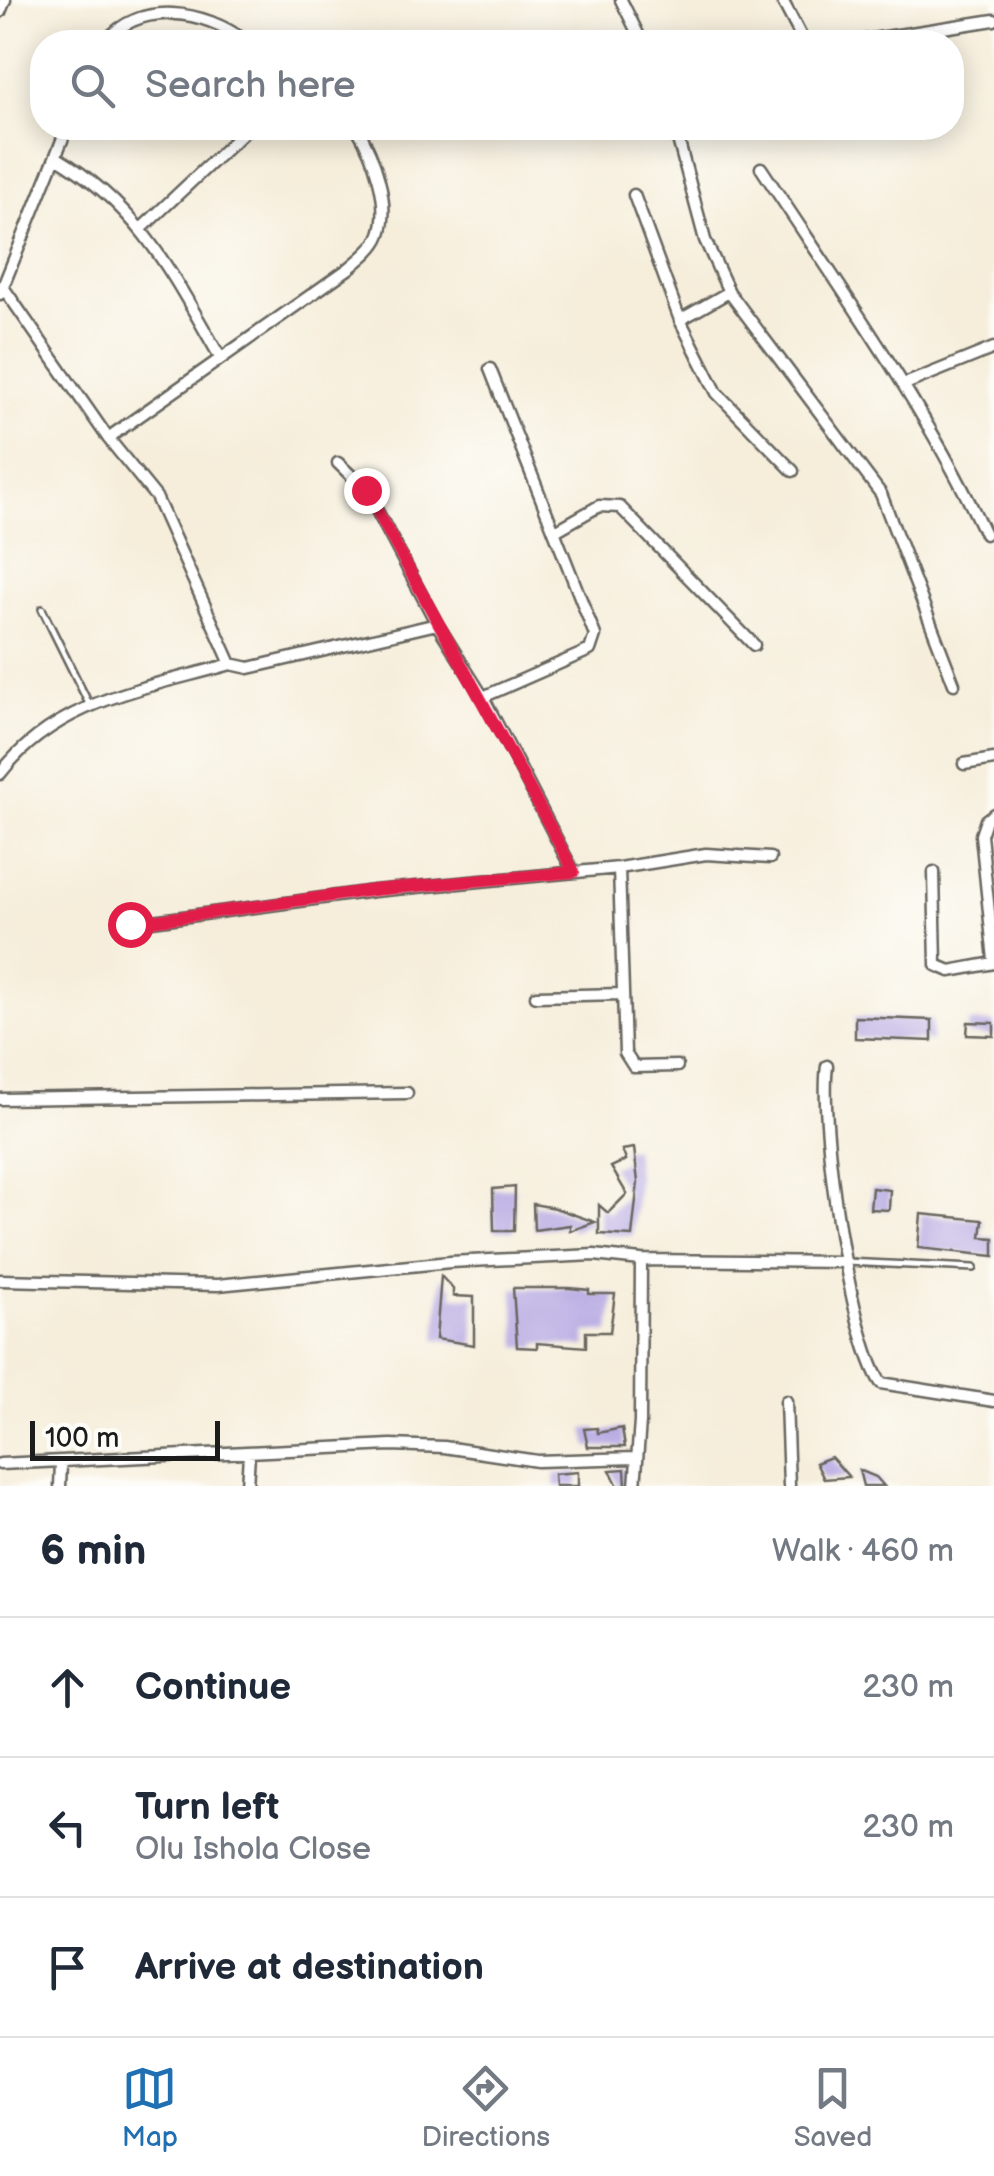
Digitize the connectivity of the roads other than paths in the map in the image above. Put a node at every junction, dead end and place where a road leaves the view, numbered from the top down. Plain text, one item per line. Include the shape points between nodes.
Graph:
1 (5, 0) edge
2 (621, 0) edge
3 (782, 0) edge
4 (0, 12) edge
5 (994, 20) edge
6 (115, 30) edge
7 (229, 30) edge
8 (636, 30) edge
9 (798, 30) edge
10 (930, 30) edge
11 (62, 140) edge
12 (235, 140) edge
13 (363, 140) edge
14 (677, 140) edge
15 (56, 157) junction
16 (760, 168) dead end
17 (634, 195) dead end
18 (142, 228) junction
19 (2, 290) edge
20 (729, 292) junction
21 (680, 320) junction
22 (994, 348) edge
23 (220, 357) junction
24 (490, 370) dead end
25 (904, 384) junction
26 (108, 438) junction
27 (338, 463) dead end
28 (793, 471) dead end
29 (557, 530) junction
30 (985, 534) dead end
31 (42, 609) dead end
32 (437, 624) junction
33 (754, 645) dead end
34 (231, 664) junction
35 (954, 684) dead end
36 (483, 697) junction
37 (89, 704) junction
38 (994, 760) edge
39 (964, 764) dead end
40 (0, 774) edge
41 (994, 814) edge
42 (770, 858) dead end
43 (619, 868) junction
44 (574, 872) junction
45 (934, 872) dead end
46 (130, 924) dead end
47 (994, 962) edge
48 (622, 994) junction
49 (536, 996) dead end
50 (677, 1066) dead end
51 (827, 1066) dead end
52 (406, 1093) dead end
53 (0, 1099) edge
54 (641, 1260) junction
55 (846, 1262) junction
56 (974, 1268) dead end
57 (0, 1280) edge
58 (786, 1401) dead end
59 (994, 1402) edge
60 (249, 1454) junction
61 (635, 1458) junction
62 (0, 1464) edge
63 (61, 1464) junction
64 (60, 1486) edge
65 (247, 1486) edge
66 (635, 1486) edge
67 (790, 1486) edge

1 - 4 street
2 - 8 street
3 - 9 street
5 - 10 street
6 - 7 street via 123,19 161,2 209,16
11 - 15 street
12 - 18 street
13 - 23 street via 381,195 374,244
14 - 20 street via 706,240
15 - 18 street via 98,182
15 - 19 street
16 - 25 street
17 - 21 street
18 - 23 street
19 - 26 street
20 - 21 street
20 - 35 street via 881,494
21 - 28 street via 717,393
22 - 25 street
23 - 26 street
24 - 29 street
25 - 30 street
26 - 34 street via 156,498
27 - 32 street via 366,490
29 - 33 street via 598,506 620,507
29 - 36 street via 595,644
31 - 37 lane
32 - 34 street via 248,668
32 - 36 street
34 - 37 street
36 - 44 street
37 - 40 street via 54,722
38 - 39 street
41 - 47 street via 981,835
42 - 43 street via 706,854
43 - 44 street
43 - 48 street
44 - 46 street via 374,890
45 - 47 street via 936,965 950,970
48 - 49 street
48 - 50 street via 628,1060 634,1067
51 - 55 street via 823,1095
52 - 53 street
54 - 55 street
54 - 57 street via 594,1255 450,1262 218,1285
54 - 61 street
55 - 56 lane
55 - 59 street via 867,1363 881,1384
58 - 67 street
60 - 61 street via 391,1445 537,1461
60 - 63 street
60 - 65 street
61 - 66 street
62 - 63 street
63 - 64 street

